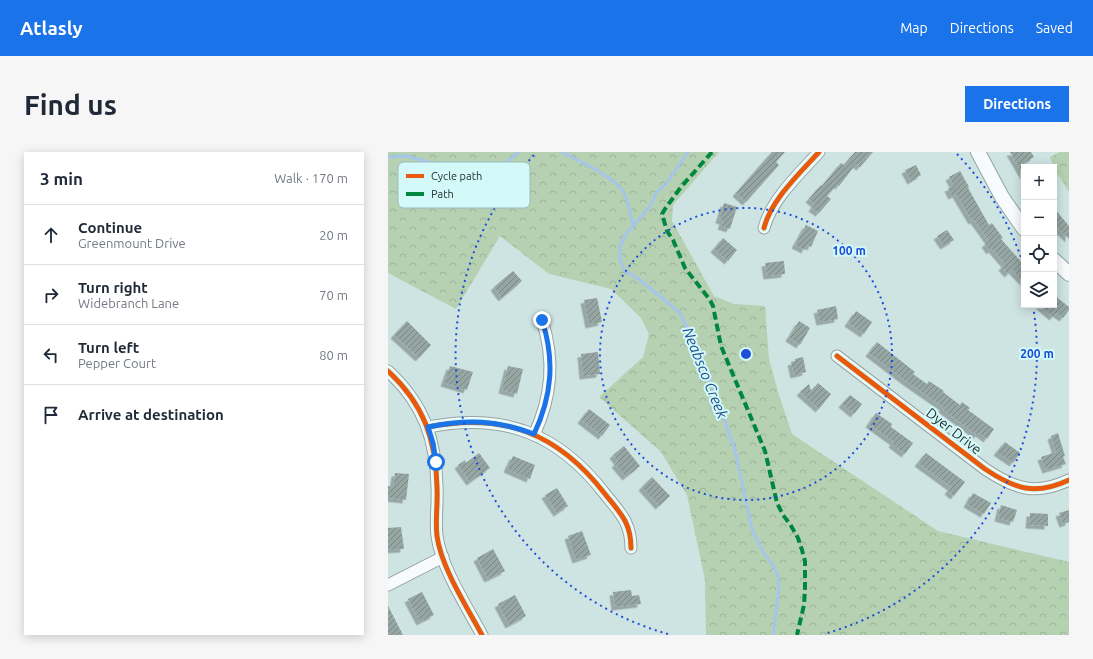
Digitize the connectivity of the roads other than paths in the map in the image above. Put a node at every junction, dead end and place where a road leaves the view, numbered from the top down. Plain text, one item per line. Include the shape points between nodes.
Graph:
1 (818, 152) edge
2 (978, 152) edge
3 (1021, 224) edge
4 (764, 228) dead end
5 (1057, 263) edge
6 (1069, 274) edge
7 (542, 320) dead end
8 (837, 356) dead end
9 (388, 371) edge
10 (428, 427) junction
11 (534, 434) junction
12 (1069, 480) edge
13 (631, 548) dead end
14 (443, 557) junction
15 (388, 585) edge
16 (482, 635) edge

1 - 4 street via 772,206
2 - 3 street via 1002,197
5 - 6 street
7 - 11 street via 547,337 550,383 542,418
8 - 12 street, Dyer Drive via 985,469 1010,484 1037,490
9 - 10 street via 411,396
10 - 11 street via 450,423 484,422 502,424
10 - 14 street via 436,462 437,536
11 - 13 street via 563,452 601,488 626,522 631,534
14 - 15 street
14 - 16 street

